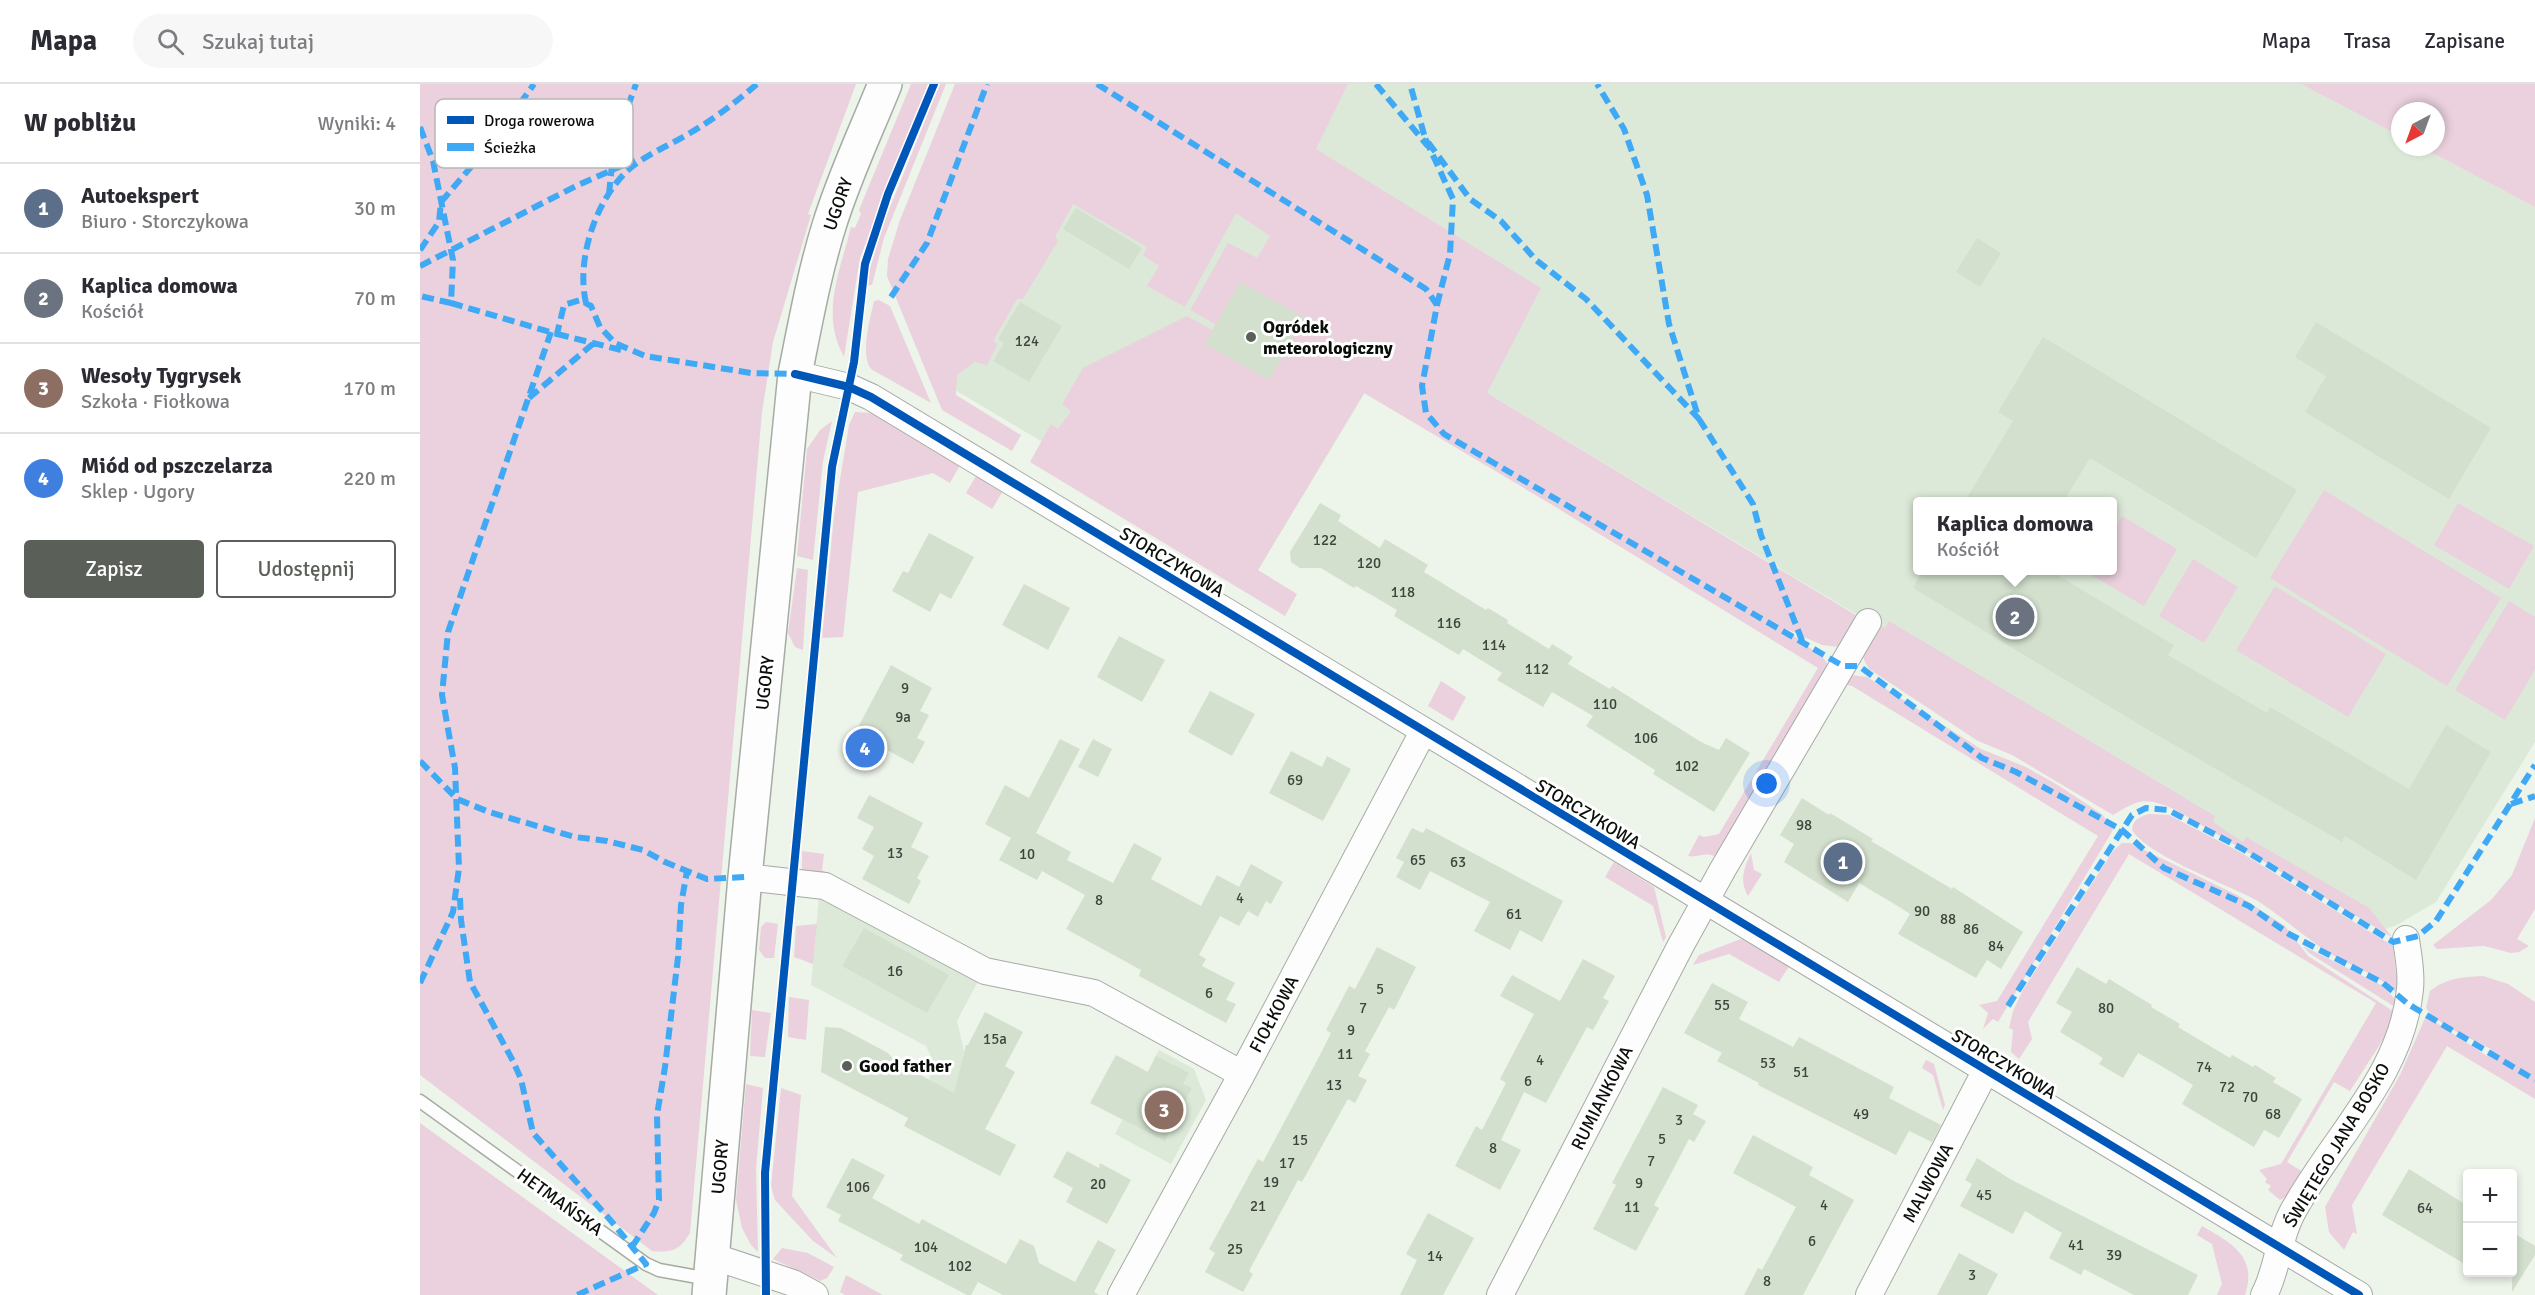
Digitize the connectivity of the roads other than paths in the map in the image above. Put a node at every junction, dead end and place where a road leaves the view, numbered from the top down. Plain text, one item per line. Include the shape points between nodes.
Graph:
1 (885, 84) edge
2 (795, 374) junction
3 (1868, 622) dead end
4 (1423, 732) junction
5 (745, 877) junction
6 (1706, 902) junction
7 (2401, 932) dead end
8 (1986, 1070) junction
9 (1242, 1074) junction
10 (420, 1101) edge
11 (2280, 1246) junction
12 (711, 1277) edge
13 (815, 1295) edge
14 (1121, 1295) edge
15 (1500, 1295) edge
16 (1869, 1295) edge
17 (2265, 1295) edge
18 (2359, 1295) edge

1 - 2 street, UGORY via 829,227
2 - 4 street, STORCZYKOWA via 849,387 871,397
2 - 5 street, UGORY
3 - 6 street, RUMIANKOWA
4 - 6 street, STORCZYKOWA
4 - 9 street, FIOŁKOWA
5 - 9 street via 825,886 985,971 1094,993
5 - 12 street, UGORY
6 - 8 street, STORCZYKOWA
6 - 15 street, RUMIANKOWA
7 - 11 street, ŚWIĘTEGO JANA BOSKO via 2410,987 2396,1042 2384,1072 2292,1213
8 - 11 street, STORCZYKOWA
8 - 16 street, MALWOWA
9 - 14 street, FIOŁKOWA
10 - 12 lane, HETMAŃSKA via 646,1264 659,1270
11 - 17 street, ŚWIĘTEGO JANA BOSKO
11 - 18 street, STORCZYKOWA
12 - 13 street via 793,1283

